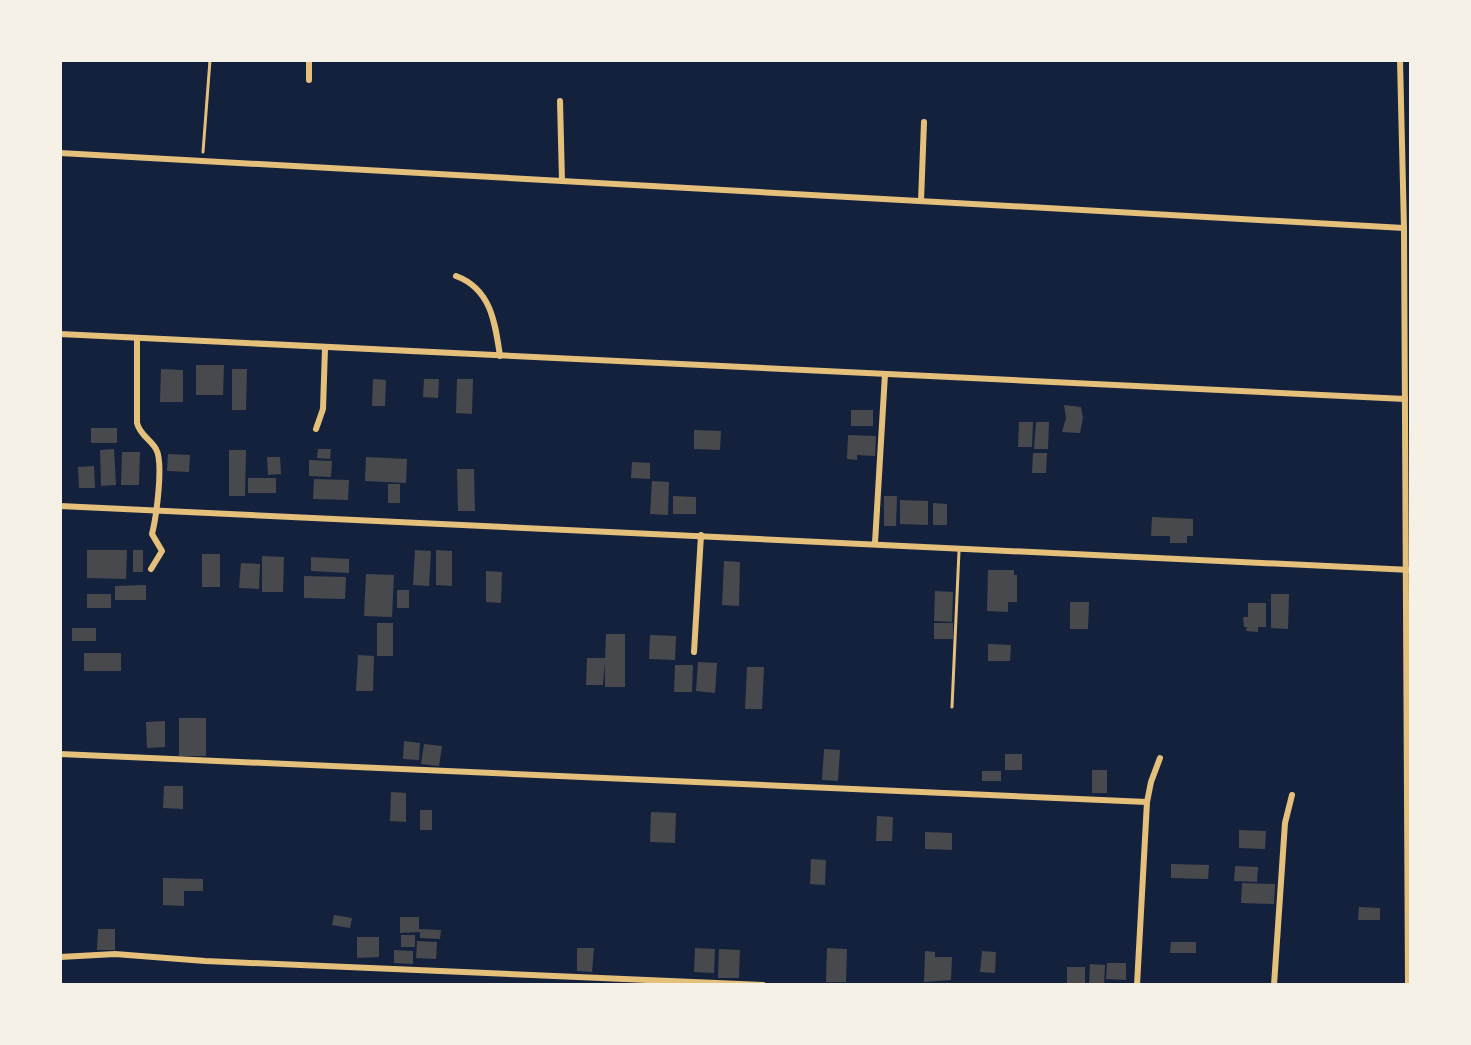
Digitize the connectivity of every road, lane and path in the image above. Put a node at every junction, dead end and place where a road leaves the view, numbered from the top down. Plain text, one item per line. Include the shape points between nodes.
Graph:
1 (210, 60) edge
2 (309, 60) edge
3 (1400, 60) edge
4 (309, 80) dead end
5 (560, 101) dead end
6 (924, 122) dead end
7 (60, 153) edge
8 (203, 161) junction
9 (562, 181) junction
10 (921, 201) junction
11 (1404, 228) junction
12 (456, 276) dead end
13 (60, 334) edge
14 (137, 338) junction
15 (325, 348) junction
16 (500, 356) junction
17 (885, 374) junction
18 (1405, 399) junction
19 (316, 429) dead end
20 (60, 506) edge
21 (158, 510) junction
22 (701, 535) junction
23 (875, 543) junction
24 (959, 547) junction
25 (151, 569) dead end
26 (1409, 570) edge
27 (694, 652) dead end
28 (952, 707) dead end
29 (60, 754) edge
30 (1160, 758) dead end
31 (1409, 791) edge
32 (1292, 795) dead end
33 (1147, 802) junction
34 (60, 957) edge
35 (763, 985) edge
36 (1137, 985) edge
37 (1274, 985) edge
38 (1408, 985) edge

1 - 8 path
2 - 4 street
3 - 11 street
5 - 9 street
6 - 10 street
7 - 8 street
8 - 9 street
9 - 10 street
10 - 11 street
11 - 18 street
12 - 16 street via 481,292
13 - 14 street
14 - 15 street
14 - 21 street via 137,423 158,452
15 - 16 street
15 - 19 street via 323,409
16 - 17 street
17 - 18 street
17 - 23 street
18 - 26 street
20 - 21 street
21 - 22 street
21 - 25 street via 152,534 162,551
22 - 23 street
22 - 27 street
23 - 24 street
24 - 26 street
24 - 28 lane
26 - 31 street
29 - 33 street
30 - 33 street
31 - 38 street
32 - 37 street via 1285,823
33 - 36 street
34 - 35 street via 127,954

